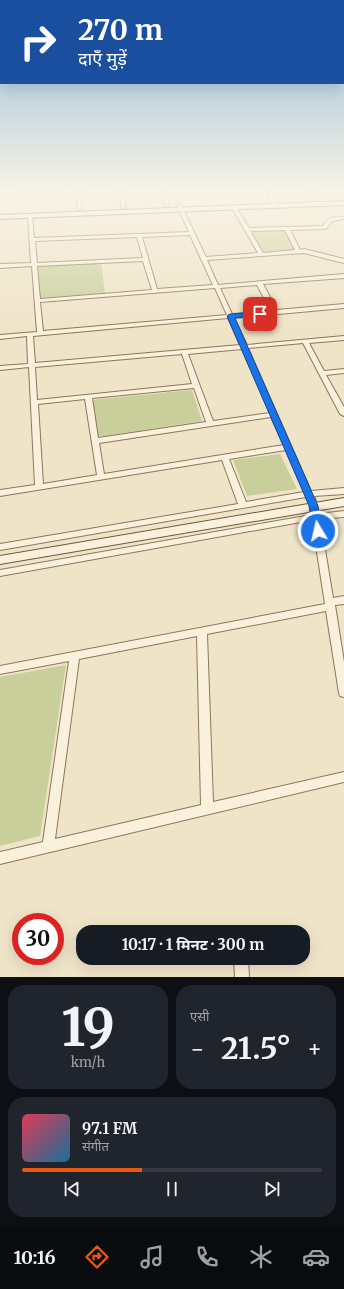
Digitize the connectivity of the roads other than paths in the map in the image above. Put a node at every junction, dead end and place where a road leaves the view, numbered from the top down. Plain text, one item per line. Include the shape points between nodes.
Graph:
1 (96, 238) edge
2 (139, 238) edge
3 (194, 238) edge
4 (251, 238) edge
5 (291, 238) edge
6 (32, 240) joint
7 (298, 252) junction
8 (261, 254) junction
9 (146, 259) junction
10 (204, 259) junction
11 (342, 259) edge
12 (34, 264) junction
13 (0, 266) edge
14 (344, 276) edge
15 (260, 283) junction
16 (217, 286) junction
17 (155, 291) junction
18 (37, 301) junction
19 (344, 306) edge
20 (275, 312) junction
21 (230, 316) junction
22 (40, 333) junction
23 (30, 334) junction
24 (0, 337) edge
25 (344, 338) edge
26 (305, 341) junction
27 (244, 346) junction
28 (184, 352) junction
29 (32, 366) junction
30 (0, 368) edge
31 (344, 371) edge
32 (322, 373) junction
33 (196, 386) junction
34 (88, 397) junction
35 (34, 402) junction
36 (274, 414) junction
37 (344, 414) edge
38 (210, 424) junction
39 (95, 441) junction
40 (288, 448) junction
41 (225, 458) junction
42 (101, 477) junction
43 (39, 487) junction
44 (344, 491) edge
45 (0, 493) edge
46 (309, 494) junction
47 (344, 502) edge
48 (243, 506) junction
49 (314, 512) junction
50 (344, 514) edge
51 (0, 547) edge
52 (0, 560) edge
53 (0, 573) edge
54 (344, 600) edge
55 (330, 604) junction
56 (202, 631) junction
57 (74, 655) junction
58 (0, 670) edge
59 (344, 693) edge
60 (344, 777) edge
61 (207, 810) junction
62 (48, 847) junction
63 (0, 858) edge
64 (241, 965) edge
65 (242, 977) edge

1 - 6 street
2 - 9 street
3 - 10 street
4 - 8 street
5 - 7 street
6 - 12 street
7 - 8 street
7 - 11 street
8 - 10 street
9 - 12 street
9 - 17 street
10 - 16 street
12 - 13 street
12 - 18 street
14 - 15 street
15 - 16 street
15 - 20 street
16 - 17 street
16 - 21 street
17 - 18 street
18 - 22 street
19 - 20 street
20 - 21 street
21 - 22 street
21 - 27 street
22 - 23 street
23 - 24 street
23 - 29 street
25 - 26 street
26 - 27 street
26 - 32 street
27 - 28 street
27 - 36 street
28 - 29 street
28 - 33 street
29 - 30 street
29 - 35 street
31 - 32 street
32 - 37 street
33 - 34 street
33 - 38 street
34 - 35 street
34 - 39 street
35 - 43 street
36 - 38 street
36 - 40 street
38 - 39 street
39 - 42 street
40 - 41 street
40 - 46 street
41 - 42 street
41 - 48 street
42 - 43 street
43 - 45 street
44 - 46 street
46 - 48 street
46 - 49 street
47 - 49 street
48 - 51 street
49 - 50 street
49 - 52 street
49 - 53 street
49 - 55 street
54 - 55 street
55 - 56 street
55 - 59 street
56 - 57 street
56 - 61 street
57 - 58 street
57 - 62 street
60 - 61 street
61 - 62 street
62 - 63 street
64 - 65 street

